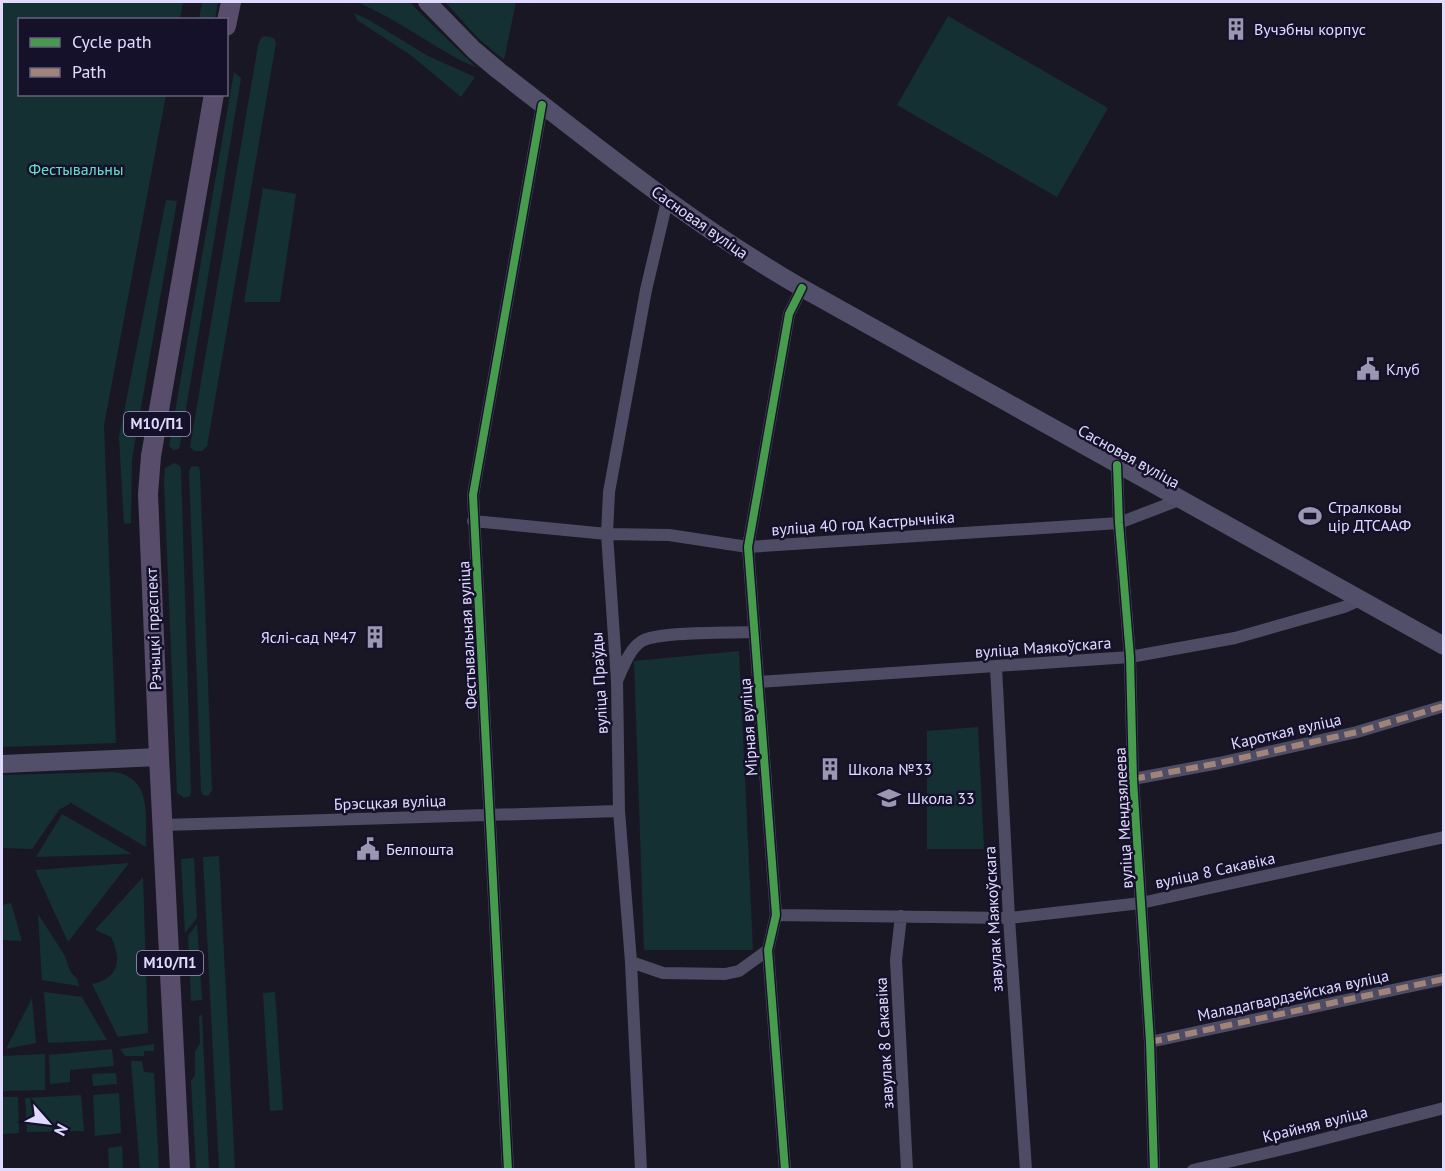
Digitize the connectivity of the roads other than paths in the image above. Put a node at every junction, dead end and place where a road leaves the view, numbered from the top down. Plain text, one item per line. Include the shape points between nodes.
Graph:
1 (231, 2) edge
2 (427, 2) edge
3 (228, 18) edge
4 (214, 96) edge
5 (542, 105) junction
6 (667, 201) junction
7 (802, 288) junction
8 (1117, 465) junction
9 (1179, 500) junction
10 (474, 521) junction
11 (1119, 523) junction
12 (607, 534) junction
13 (748, 548) junction
14 (1360, 600) junction
15 (754, 632) junction
16 (1443, 646) edge
17 (1130, 657) junction
18 (996, 667) junction
19 (617, 681) junction
20 (758, 682) junction
21 (1443, 706) edge
22 (159, 757) junction
23 (2, 764) edge
24 (1133, 779) junction
25 (619, 812) junction
26 (490, 815) junction
27 (162, 825) junction
28 (1443, 837) edge
29 (1141, 903) junction
30 (776, 915) junction
31 (901, 915) junction
32 (1009, 918) junction
33 (768, 950) junction
34 (631, 962) junction
35 (1443, 979) edge
36 (1150, 1042) junction
37 (1443, 1108) edge
38 (180, 1170) edge
39 (508, 1170) edge
40 (641, 1170) edge
41 (785, 1170) edge
42 (907, 1170) edge
43 (1026, 1170) edge
44 (1154, 1170) edge
45 (1193, 1170) edge

1 - 3 main road
2 - 5 main road, Сасновая вуліца via 474,50
4 - 22 main road, Рэчыцкі праспект / М10/П1 via 148,495
5 - 6 main road, Сасновая вуліца
5 - 10 street, Фестывальная вуліца via 473,495
6 - 7 main road, Сасновая вуліца
6 - 12 street, вуліца Праўды via 646,290 613,469
7 - 8 main road, Сасновая вуліца
7 - 13 street, Мірная вуліца via 789,315
8 - 9 main road, Сасновая вуліца
8 - 11 street, вуліца Мендзялеева
9 - 11 street, вуліца 40 год Кастрычніка
9 - 14 main road, Сасновая вуліца
10 - 12 street, вуліца 40 год Кастрычніка
10 - 26 street, Фестывальная вуліца
11 - 13 street, вуліца 40 год Кастрычніка
11 - 17 street, вуліца Мендзялеева
12 - 13 street, вуліца 40 год Кастрычніка via 669,535
12 - 19 street, вуліца Праўды
13 - 15 street, Мірная вуліца
14 - 16 main road, Сасновая вуліца
14 - 17 street, вуліца Маякоўскага via 1235,638
15 - 19 street via 662,636 641,641
15 - 20 street, Мірная вуліца
17 - 18 street, вуліца Маякоўскага
17 - 24 street, вуліца Мендзялеева
18 - 20 street, вуліца Маякоўскага
18 - 32 street, завулак Маякоўскага
19 - 25 street, вуліца Праўды
20 - 30 street, Мірная вуліца
21 - 24 street, Кароткая вуліца via 1357,732
22 - 23 main road
22 - 27 main road, Рэчыцкі праспект / М10/П1
24 - 29 street, вуліца Мендзялеева
25 - 26 street, Брэсцкая вуліца
25 - 34 street, вуліца Праўды
26 - 27 street, Брэсцкая вуліца
26 - 39 street, Фестывальная вуліца
27 - 38 main road, Рэчыцкі праспект / М10/П1
28 - 29 street, вуліца 8 Сакавіка
29 - 32 street, вуліца 8 Сакавіка
29 - 36 street, вуліца Мендзялеева
30 - 31 street, вуліца 8 Сакавіка
30 - 33 street, Мірная вуліца
31 - 32 street, вуліца 8 Сакавіка
31 - 42 street, завулак 8 Сакавіка via 896,960
32 - 43 street, завулак Маякоўскага
33 - 34 street via 739,970 725,974 663,973
33 - 41 street, Мірная вуліца
34 - 40 street, вуліца Праўды
35 - 36 street, Маладагвардзейская вуліца
36 - 44 street, вуліца Мендзялеева
37 - 45 street, Крайняя вуліца

